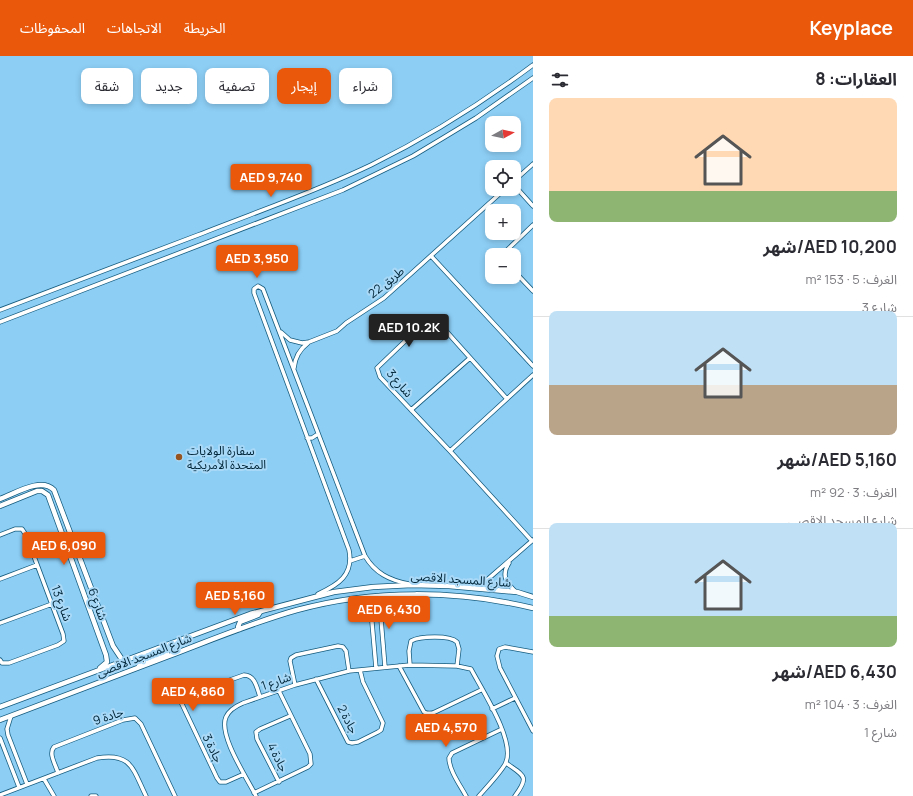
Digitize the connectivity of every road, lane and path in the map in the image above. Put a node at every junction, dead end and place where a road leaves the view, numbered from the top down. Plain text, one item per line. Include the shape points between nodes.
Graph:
1 (533, 65) edge
2 (533, 78) edge
3 (533, 164) edge
4 (521, 175) edge
5 (521, 193) edge
6 (497, 196) edge
7 (533, 206) edge
8 (533, 225) edge
9 (509, 248) edge
10 (432, 257) junction
11 (521, 278) edge
12 (533, 291) edge
13 (0, 310) edge
14 (0, 322) edge
15 (278, 328) junction
16 (309, 342) junction
17 (470, 358) junction
18 (533, 366) edge
19 (295, 374) junction
20 (533, 375) edge
21 (507, 399) junction
22 (411, 410) junction
23 (318, 434) junction
24 (307, 438) junction
25 (450, 451) junction
26 (17, 493) junction
27 (19, 498) junction
28 (0, 499) edge
29 (0, 506) edge
30 (0, 535) edge
31 (533, 540) edge
32 (365, 556) junction
33 (512, 560) junction
34 (350, 561) junction
35 (37, 565) junction
36 (0, 579) edge
37 (412, 585) junction
38 (449, 586) junction
39 (517, 592) junction
40 (398, 595) junction
41 (313, 597) junction
42 (533, 597) edge
43 (357, 599) junction
44 (52, 604) junction
45 (533, 608) edge
46 (261, 611) junction
47 (0, 623) edge
48 (240, 629) junction
49 (110, 638) junction
50 (101, 642) junction
51 (166, 646) junction
52 (533, 652) edge
53 (0, 660) edge
54 (123, 661) junction
55 (410, 664) junction
56 (399, 666) junction
57 (457, 666) junction
58 (385, 667) junction
59 (136, 668) junction
60 (376, 668) junction
61 (360, 670) junction
62 (349, 671) junction
63 (93, 673) junction
64 (316, 679) junction
65 (295, 685) junction
66 (481, 690) junction
67 (279, 691) junction
68 (260, 697) junction
69 (515, 698) junction
70 (0, 708) edge
71 (492, 709) junction
72 (12, 716) junction
73 (290, 716) junction
74 (0, 720) edge
75 (502, 729) junction
76 (533, 731) edge
77 (0, 738) edge
78 (506, 763) junction
79 (58, 773) junction
80 (244, 774) junction
81 (44, 779) junction
82 (279, 782) junction
83 (27, 784) junction
84 (19, 787) junction
85 (255, 794) edge
86 (2, 795) edge
87 (54, 796) edge
88 (91, 796) edge
89 (96, 796) edge
90 (146, 796) edge
91 (175, 796) edge
92 (466, 796) edge
93 (479, 796) edge
94 (515, 796) edge

1 - 13 street via 425,136 370,165 286,201
2 - 14 street via 476,118 413,156 343,190
3 - 4 street
5 - 7 street
6 - 10 street, طريق 22
8 - 9 street
10 - 16 street, طريق 22 via 384,298 337,331
10 - 18 street
11 - 12 street
15 - 16 street, طريق 22 via 290,340 299,343
15 - 19 street
15 - 24 street via 263,289 260,286 256,287 254,293
16 - 19 street, طريق 22 via 296,356
17 - 21 street, شارع 3
17 - 22 street
17 - 22 street, شارع 3 via 438,322 425,322 378,368 380,377
19 - 23 street
20 - 21 street
21 - 25 street
22 - 25 street, شارع 3
23 - 24 street
23 - 32 street
24 - 34 street via 350,550
25 - 31 street, شارع 3
26 - 27 main road
26 - 28 main road, شارع 6
26 - 49 main road, شارع 6 via 41,484 49,486 56,494
27 - 29 main road, شارع 6
27 - 50 main road, شارع 6 via 40,491 49,497
30 - 35 street, شارع 13 via 22,529
31 - 33 street
32 - 34 street
32 - 37 street via 371,566 385,577
33 - 38 street via 485,581
33 - 39 street via 506,567 504,576 507,584
34 - 41 street via 345,576 338,584
35 - 36 street
35 - 44 street, شارع 13
37 - 38 main road, شارع المسجد الاقصى
37 - 41 main road, شارع المسجد الاقصى via 373,586
38 - 39 main road, شارع المسجد الاقصى
39 - 42 main road, شارع المسجد الاقصى
40 - 43 main road, شارع المسجد الاقصى
40 - 45 main road, شارع المسجد الاقصى via 463,596
40 - 58 street via 380,606
41 - 46 main road, شارع المسجد الاقصى
43 - 48 main road, شارع المسجد الاقصى via 297,610
43 - 60 street via 370,611
44 - 47 street
44 - 53 street, شارع 13 via 64,641 58,646 9,663 2,663
46 - 48 main road via 258,615 240,622
46 - 51 main road, شارع المسجد الاقصى
48 - 59 main road, شارع المسجد الاقصى
49 - 50 main road
49 - 54 main road, شارع 6
50 - 63 main road, شارع 6 via 107,662
51 - 54 main road, شارع المسجد الاقصى
51 - 59 main road via 167,652 146,660
52 - 69 street via 505,647 497,652 497,662
54 - 63 main road, شارع المسجد الاقصى
55 - 56 street, شارع 1
55 - 57 street, شارع 1
55 - 57 street via 411,641 438,637 451,638 457,642
56 - 58 street, شارع 1
56 - 66 street via 426,713 435,712
57 - 66 street, شارع 1 via 471,669
58 - 60 street, شارع 1
59 - 72 main road, شارع المسجد الاقصى
60 - 61 street, شارع 1
61 - 62 street, شارع 1
61 - 64 street, جادة 2 via 363,682 383,723 381,730 355,743 348,742
62 - 64 street, شارع 1
62 - 65 street via 343,647 296,655 290,661
63 - 70 main road, شارع المسجد الاقصى
64 - 65 street, شارع 1
65 - 67 street, شارع 1
66 - 71 street, شارع 1
67 - 68 street, شارع 1
67 - 73 street, جادة 4
68 - 80 street, شارع 1 via 234,708 227,715 225,722 224,730 228,742
68 - 80 street, جادة 3 via 252,677 244,675 188,695 180,702 220,782
69 - 71 street
69 - 76 street
71 - 75 street, شارع 1
72 - 74 main road, شارع المسجد الاقصى
72 - 83 street via 7,729 8,735
73 - 82 street, جادة 4 via 310,754 311,764
73 - 82 street, جادة 4 via 256,732 257,739
75 - 78 street, شارع 1 via 509,750
75 - 92 street via 452,753 448,758
77 - 84 street
78 - 93 street
78 - 94 street via 522,774 523,785
79 - 81 street
79 - 90 street via 97,758 109,756 123,759 130,765
79 - 91 street, جادة 9 via 52,754 54,747 123,720 135,718 141,724
80 - 85 street, شارع 1
81 - 83 street
81 - 87 street
82 - 85 street, جادة 4
83 - 84 street
84 - 86 street
88 - 89 street

